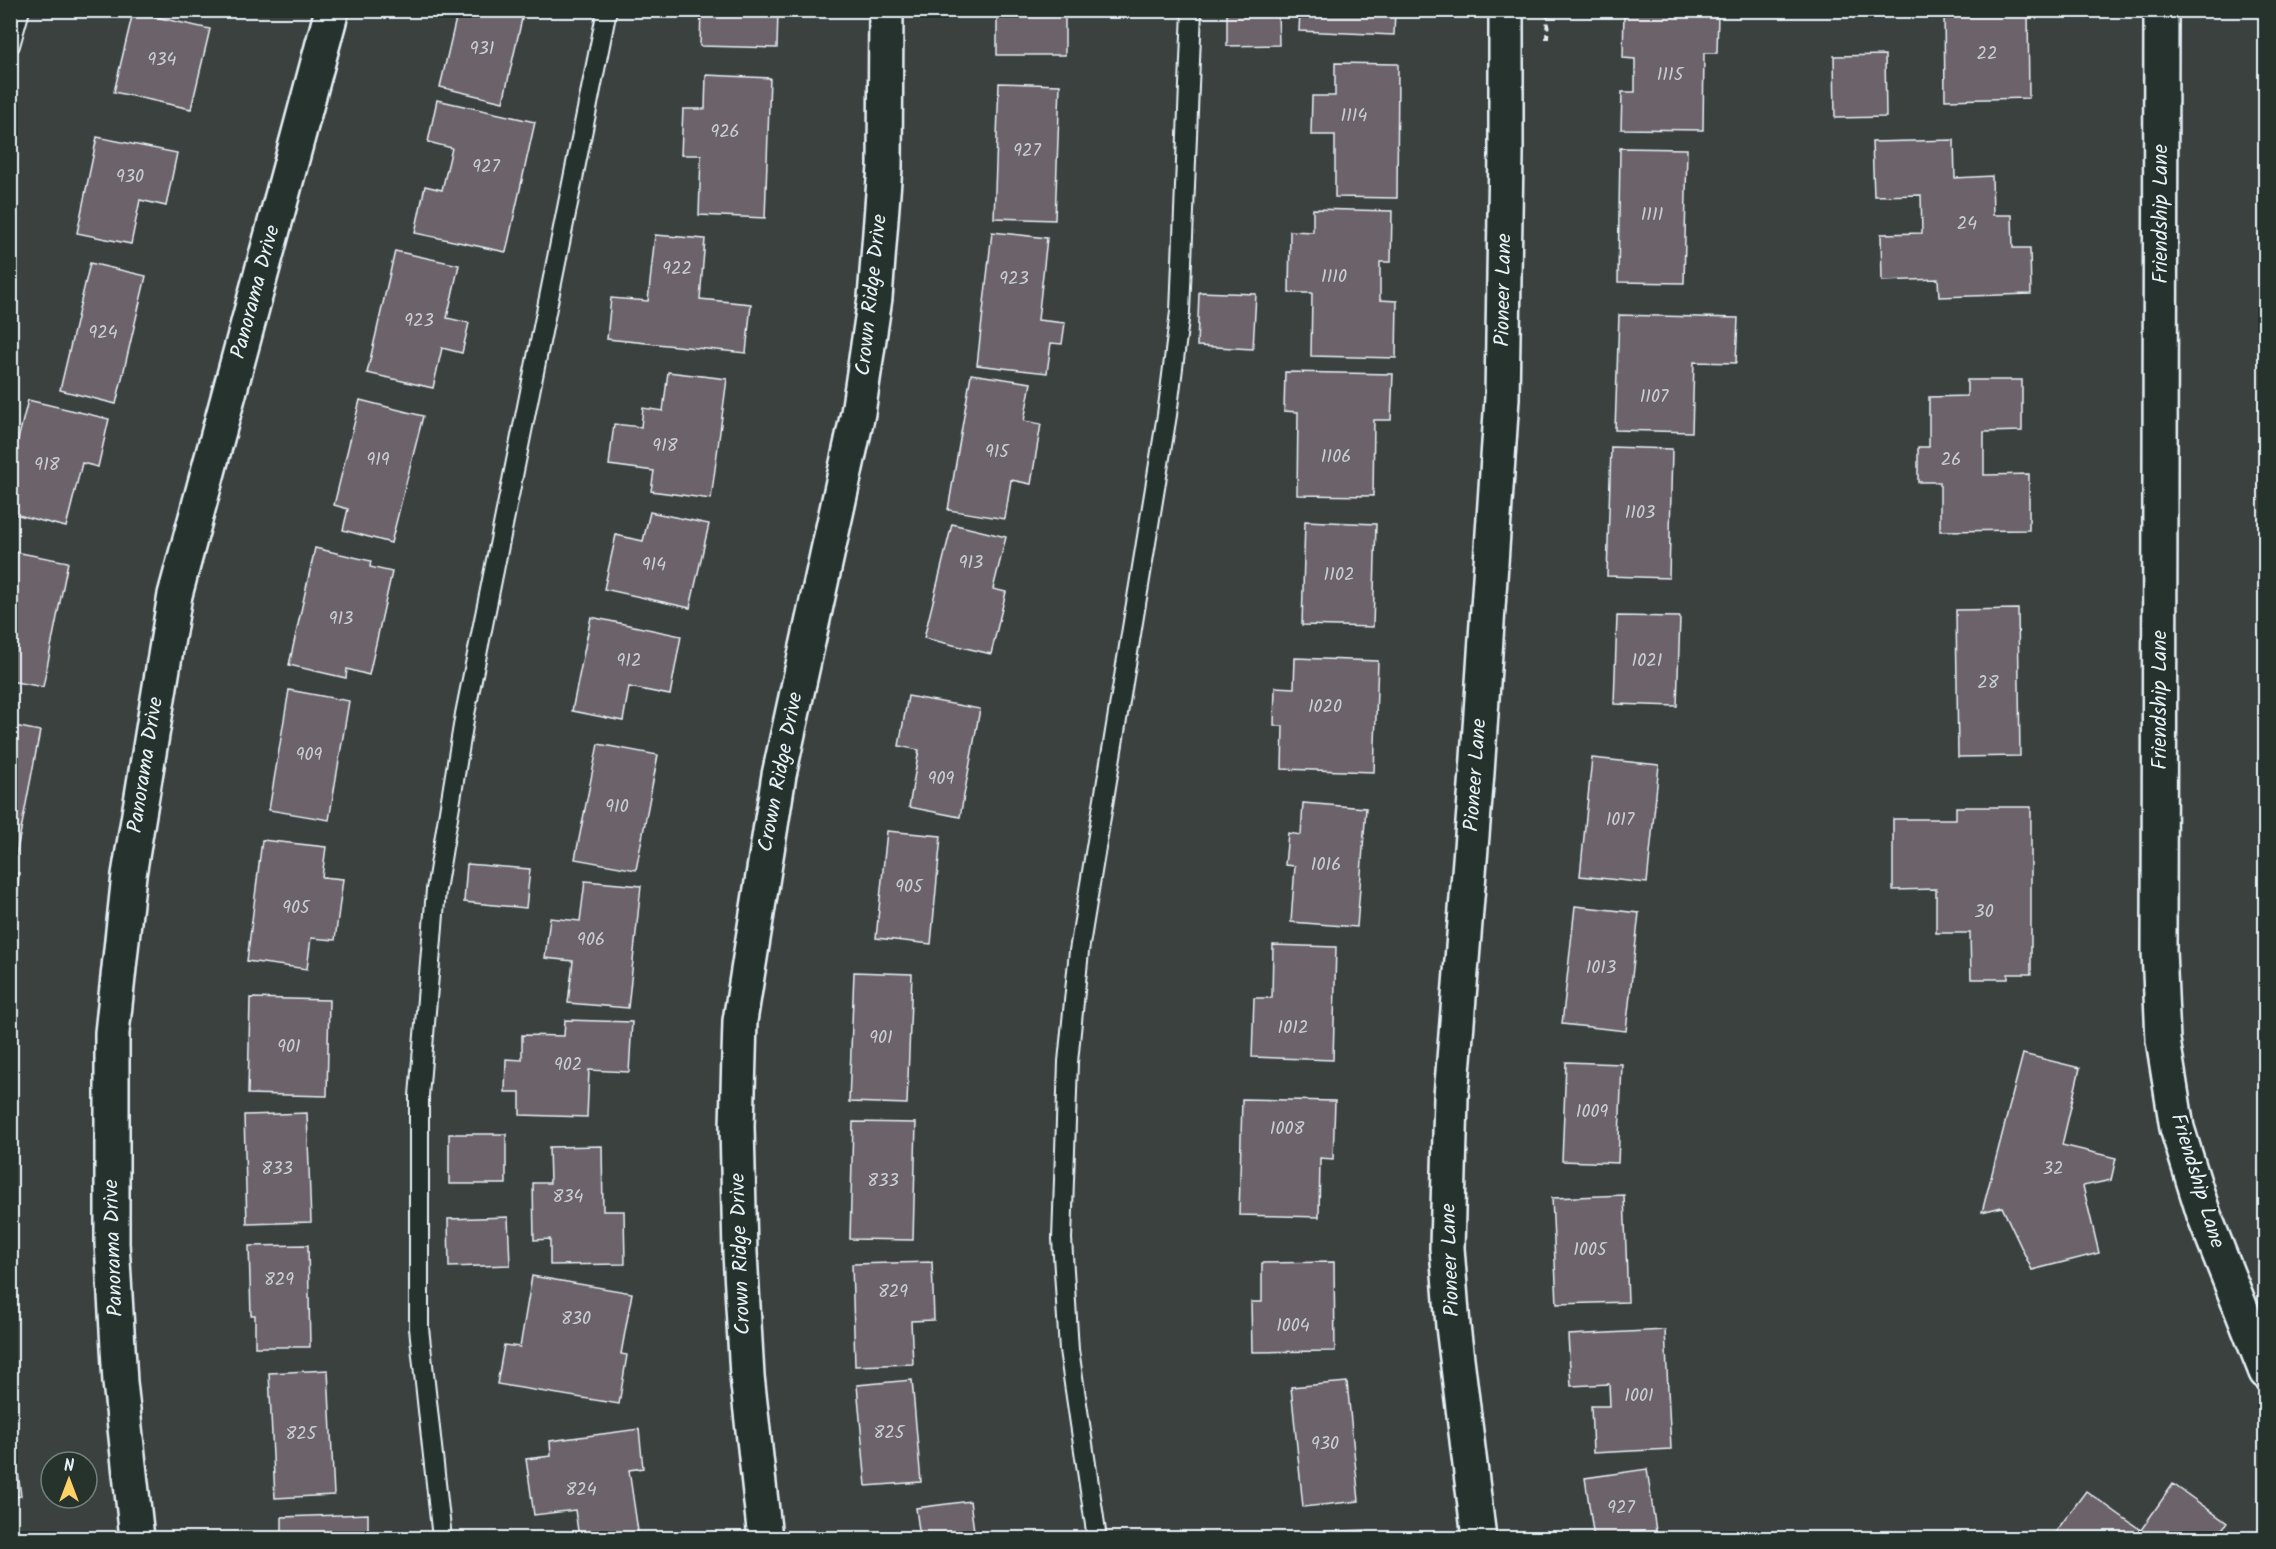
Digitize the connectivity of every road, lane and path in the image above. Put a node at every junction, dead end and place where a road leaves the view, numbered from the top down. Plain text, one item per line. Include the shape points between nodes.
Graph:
1 (20, 10) edge
2 (332, 10) edge
3 (607, 10) edge
4 (886, 10) edge
5 (1192, 10) edge
6 (1506, 10) edge
7 (2161, 10) edge
8 (10, 45) edge
9 (2265, 1372) edge
10 (137, 1539) edge
11 (442, 1539) edge
12 (765, 1539) edge
13 (1097, 1539) edge
14 (1479, 1539) edge

1 - 8 lane
2 - 10 street, Panorama Drive via 175,595 129,874 112,1033 112,1221 120,1382
3 - 11 lane via 465,714 436,890 419,1096 419,1328
4 - 12 street, Crown Ridge Drive via 885,167 874,298 858,413 779,775 740,1021 740,1253 747,1376
5 - 13 lane via 1180,312 1167,415 1080,951 1068,1062 1062,1239 1069,1350
6 - 14 street, Pioneer Lane via 1502,398 1451,1097 1447,1248
7 - 9 street, Friendship Lane via 2159,950 2163,1040 2180,1139 2204,1215

